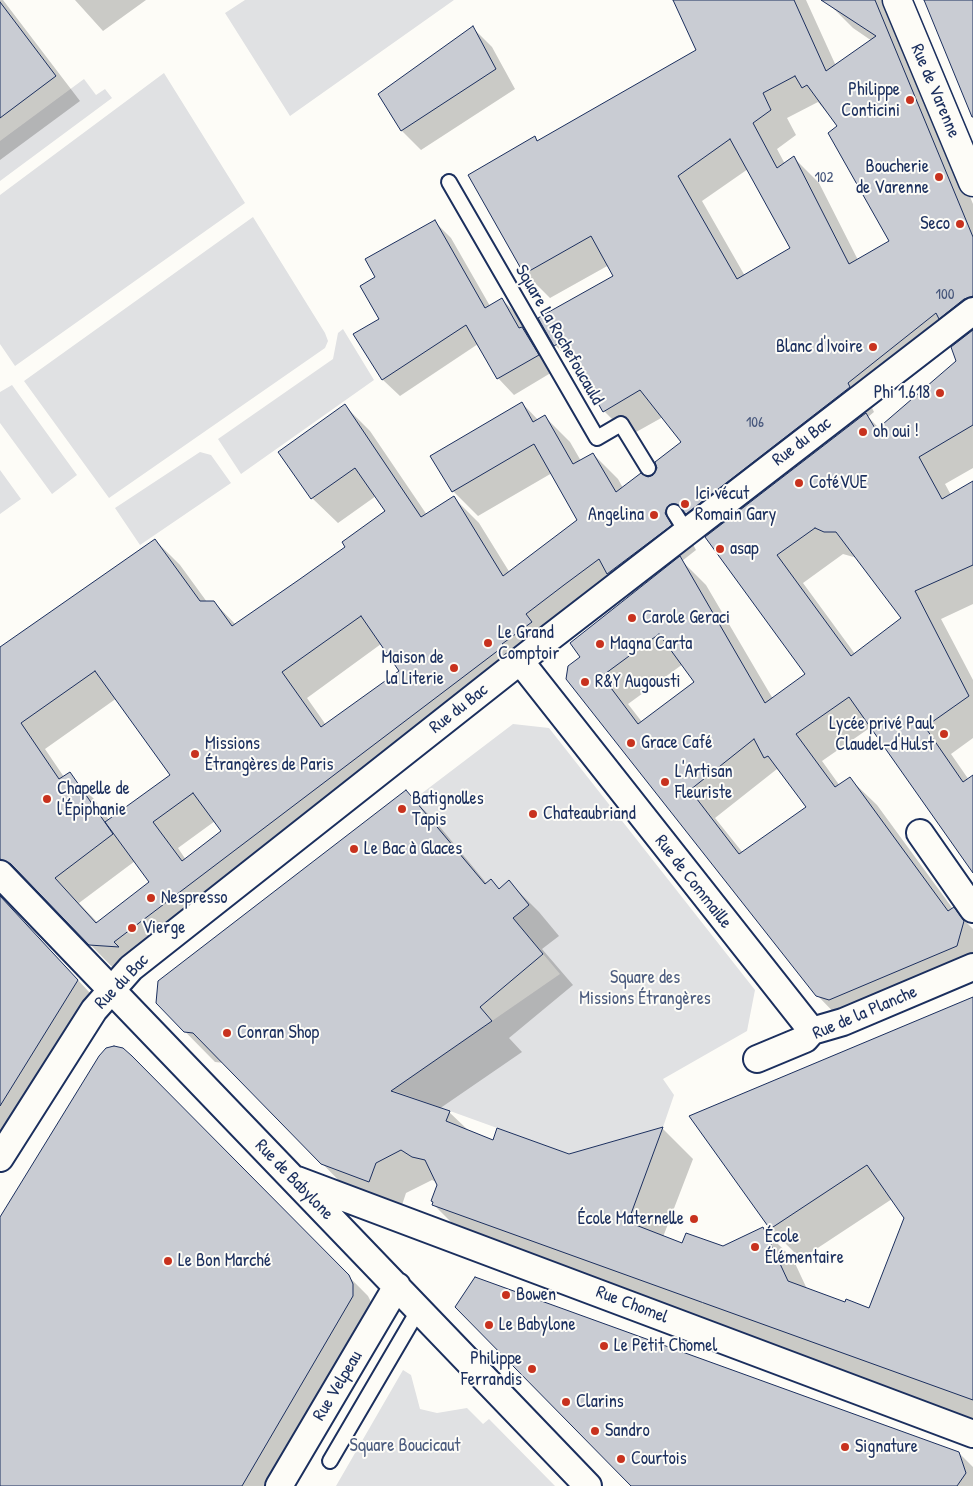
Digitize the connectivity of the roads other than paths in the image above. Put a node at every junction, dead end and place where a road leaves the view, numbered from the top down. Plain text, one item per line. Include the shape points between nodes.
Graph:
1 (897, 0) edge
2 (449, 182) dead end
3 (973, 182) edge
4 (973, 311) edge
5 (648, 468) dead end
6 (520, 661) junction
7 (920, 833) dead end
8 (0, 874) edge
9 (973, 909) edge
10 (973, 967) edge
11 (110, 989) junction
12 (812, 1031) junction
13 (757, 1060) dead end
14 (0, 1158) edge
15 (290, 1178) junction
16 (396, 1286) junction
17 (419, 1309) junction
18 (973, 1434) edge
19 (330, 1461) dead end
20 (279, 1486) edge
21 (588, 1486) edge

1 - 3 street, Rue de Varenne
2 - 5 lane, Square La Rochefoucauld via 597,438 621,424
4 - 6 street, Rue du Bac via 680,522
6 - 11 street, Rue du Bac via 131,968
6 - 12 street, Rue de Commaille
7 - 9 street
8 - 11 street, Rue de Babylone
10 - 12 street, Rue de la Planche via 843,1022
11 - 14 street, Rue du Bac
11 - 15 street, Rue de Babylone
12 - 13 street, Rue de la Planche via 805,1039
15 - 16 street, Rue de Babylone
15 - 18 street, Rue Chomel
16 - 17 street, Rue de Babylone
16 - 20 street, Rue Velpeau
17 - 19 lane
17 - 21 street, Rue de Babylone

